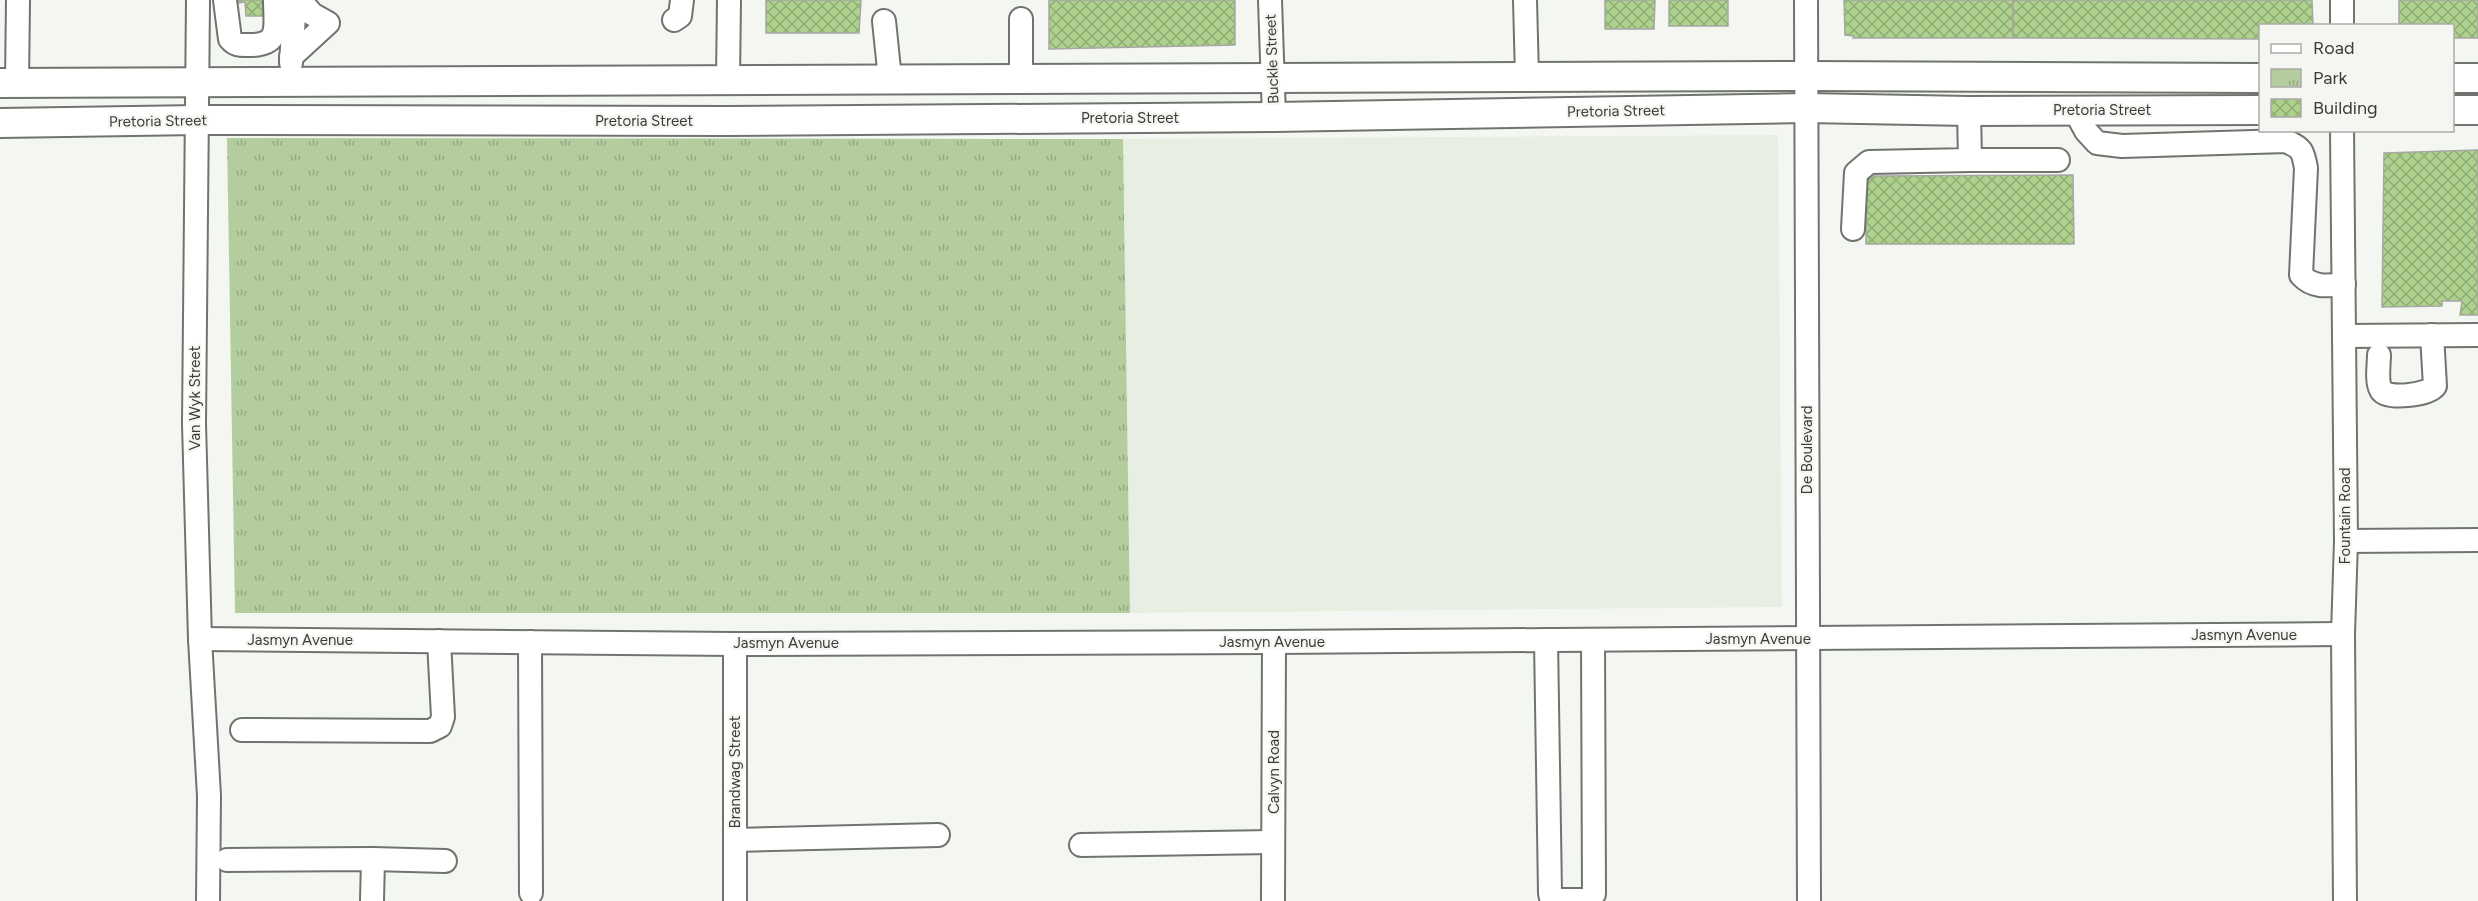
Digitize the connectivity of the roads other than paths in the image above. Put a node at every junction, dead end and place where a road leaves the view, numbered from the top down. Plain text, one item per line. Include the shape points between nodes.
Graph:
1 (18, 0) edge
2 (198, 0) edge
3 (225, 0) edge
4 (275, 0) edge
5 (295, 0) edge
6 (300, 0) edge
7 (729, 0) edge
8 (1270, 0) edge
9 (1525, 0) edge
10 (1806, 0) edge
11 (2342, 0) edge
12 (1021, 19) dead end
13 (884, 21) dead end
14 (2342, 24) edge
15 (9, 49) edge
16 (292, 70) junction
17 (1807, 76) junction
18 (1527, 77) junction
19 (1271, 78) junction
20 (2259, 78) edge
21 (2454, 78) edge
22 (2478, 78) edge
23 (728, 79) junction
24 (890, 79) junction
25 (1021, 79) junction
26 (9, 83) edge
27 (197, 83) junction
28 (1806, 108) junction
29 (2074, 109) junction
30 (2259, 110) edge
31 (2454, 110) edge
32 (2478, 110) edge
33 (1969, 111) junction
34 (1274, 117) junction
35 (1203, 118) junction
36 (198, 120) junction
37 (0, 123) edge
38 (2342, 132) edge
39 (1970, 160) junction
40 (2058, 160) dead end
41 (1853, 229) dead end
42 (2344, 284) junction
43 (2432, 335) junction
44 (2478, 335) edge
45 (2344, 336) junction
46 (2379, 355) dead end
47 (2478, 540) edge
48 (2346, 541) junction
49 (2343, 634) junction
50 (1809, 638) junction
51 (200, 639) junction
52 (1546, 640) junction
53 (1593, 640) junction
54 (438, 641) junction
55 (530, 642) junction
56 (1274, 642) junction
57 (735, 644) junction
58 (242, 730) dead end
59 (938, 835) dead end
60 (735, 840) junction
61 (1273, 842) junction
62 (1081, 845) dead end
63 (373, 859) junction
64 (226, 860) dead end
65 (445, 861) dead end
66 (531, 893) dead end
67 (208, 901) edge
68 (372, 901) edge
69 (735, 901) edge
70 (1273, 901) edge
71 (1809, 901) edge
72 (2345, 901) edge

1 - 15 street
2 - 27 street, Van Wyk Street
3 - 4 street via 230,39 236,45 259,45 275,34
5 - 16 street
6 - 16 street via 327,23
7 - 23 street
8 - 19 street, Buckle Street
9 - 18 street
10 - 17 street, De Boulevard
11 - 14 street
12 - 25 street
13 - 24 street
15 - 26 street
16 - 23 main road
16 - 27 main road
17 - 18 main road
17 - 20 main road
17 - 28 street, De Boulevard
18 - 19 main road
19 - 25 main road
19 - 34 street, Buckle Street
21 - 22 main road
23 - 24 main road
24 - 25 main road
24 - 35 main road via 896,88 916,94 1168,98 1185,104
26 - 27 main road
27 - 36 street, Van Wyk Street
28 - 33 main road, Pretoria Street
28 - 34 main road, Pretoria Street
28 - 50 street, De Boulevard
29 - 30 main road, Pretoria Street
29 - 33 main road, Pretoria Street
29 - 42 street via 2097,143 2122,146 2286,141 2295,145 2303,152 2306,168 2301,275 2309,283 2321,286
31 - 32 main road
33 - 39 street
34 - 35 main road, Pretoria Street
35 - 36 main road, Pretoria Street
36 - 37 main road, Pretoria Street
36 - 51 street, Van Wyk Street via 194,424
38 - 42 street, Fountain Road
39 - 40 street
39 - 41 street via 1869,162 1856,173
42 - 45 street, Fountain Road
43 - 44 street
43 - 45 street
43 - 46 street via 2435,386 2425,393 2383,393 2379,387
45 - 48 street, Fountain Road
47 - 48 street
48 - 49 street, Fountain Road
49 - 50 street, Jasmyn Avenue
49 - 72 street, Fountain Road
50 - 53 street, Jasmyn Avenue
50 - 71 street, De Boulevard
51 - 54 street, Jasmyn Avenue
51 - 67 street, Van Wyk Street via 209,796
52 - 53 street, Jasmyn Avenue
52 - 53 street via 1550,893 1555,900 1588,900 1594,894
52 - 56 street, Jasmyn Avenue
54 - 55 street, Jasmyn Avenue
54 - 58 street via 443,717 440,726 430,731
55 - 57 street, Jasmyn Avenue
55 - 66 street
56 - 57 street, Jasmyn Avenue
56 - 61 street, Calvyn Road
57 - 60 street, Brandwag Street
59 - 60 street
60 - 69 street, Brandwag Street
61 - 62 street
61 - 70 street, Calvyn Road
63 - 64 street
63 - 65 street
63 - 68 street

